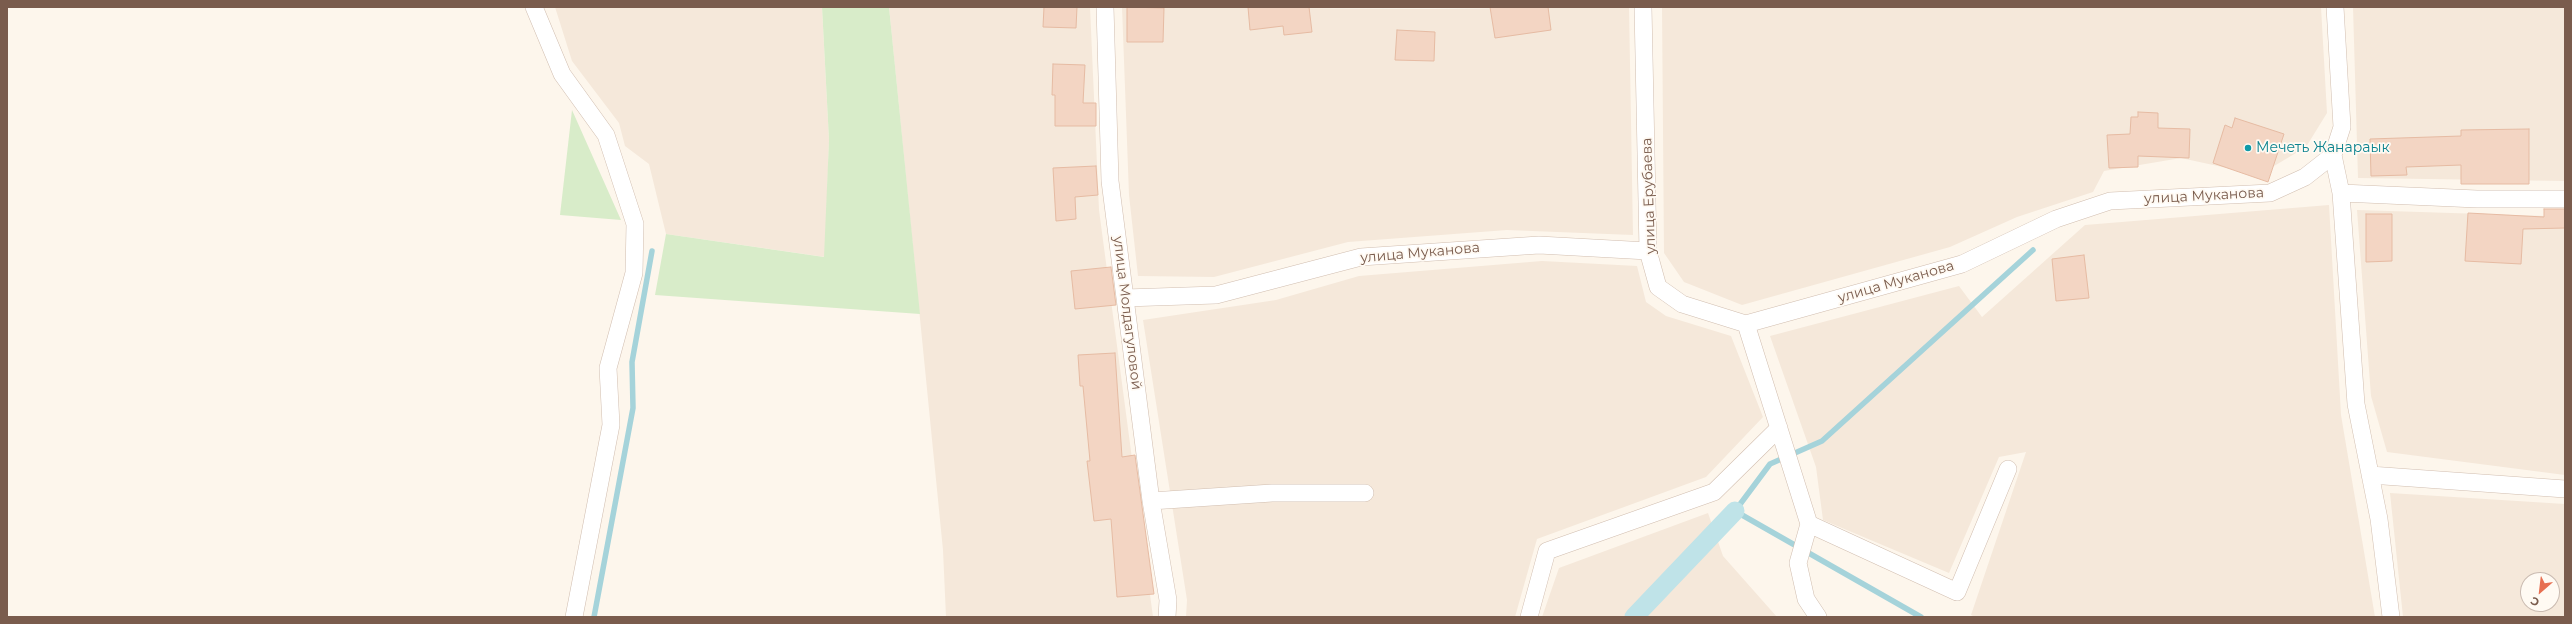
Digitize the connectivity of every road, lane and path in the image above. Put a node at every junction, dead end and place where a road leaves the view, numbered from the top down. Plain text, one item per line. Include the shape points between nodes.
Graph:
1 (534, 7) edge
2 (1105, 7) edge
3 (1644, 7) edge
4 (2335, 7) edge
5 (2333, 155) junction
6 (2341, 193) junction
7 (2565, 199) edge
8 (1648, 251) junction
9 (1125, 298) junction
10 (1746, 324) junction
11 (1779, 428) junction
12 (2008, 469) dead end
13 (2370, 475) junction
14 (2565, 489) edge
15 (1365, 493) dead end
16 (1151, 501) junction
17 (1809, 524) junction
18 (574, 617) edge
19 (1167, 617) edge
20 (1529, 617) edge
21 (1818, 617) edge
22 (2391, 617) edge

1 - 18 street via 562,74 606,135 635,224 634,273 608,368 611,425
2 - 9 street, улица Молдагуловой via 1110,181
3 - 8 street, улица Ерубаева
4 - 5 street via 2342,127
5 - 6 street
5 - 10 street, улица Муканова via 2305,177 2270,193 2110,201 2056,219 1962,264
6 - 7 street via 2477,199
6 - 13 street via 2356,404
8 - 9 street, улица Муканова via 1539,244 1361,257 1216,295
8 - 10 street, улица Ерубаева via 1658,287 1682,304
9 - 16 street, улица Молдагуловой
10 - 11 street
11 - 17 street
11 - 20 street via 1714,492 1547,551
12 - 17 street via 1957,592
13 - 14 street
13 - 22 street via 2379,519
15 - 16 street via 1272,493
16 - 19 street, улица Молдагуловой via 1168,600
17 - 21 street via 1798,563 1806,598

